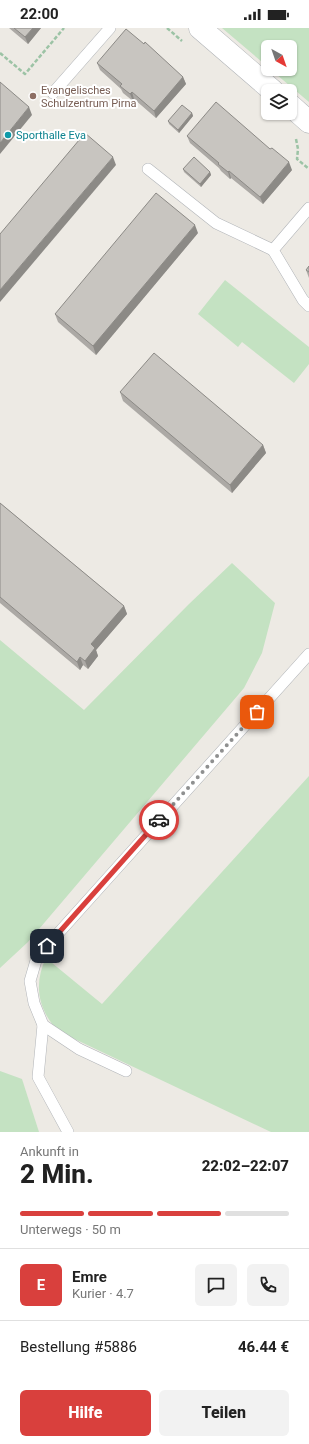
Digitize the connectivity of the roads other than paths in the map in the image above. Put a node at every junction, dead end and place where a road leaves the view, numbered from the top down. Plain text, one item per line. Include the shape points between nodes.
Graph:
1 (110, 28) edge
2 (200, 28) edge
3 (265, 84) edge
4 (53, 93) dead end
5 (297, 112) edge
6 (309, 122) edge
7 (148, 169) dead end
8 (309, 208) edge
9 (273, 250) junction
10 (309, 306) edge
11 (309, 654) edge
12 (43, 1025) junction
13 (126, 1071) dead end
14 (68, 1132) edge

1 - 4 lane
2 - 3 main road
5 - 6 main road
7 - 9 lane via 216,224
8 - 9 lane
9 - 10 lane
11 - 12 lane via 37,957 30,981 34,1003
12 - 13 lane via 79,1050
12 - 14 lane via 38,1077

